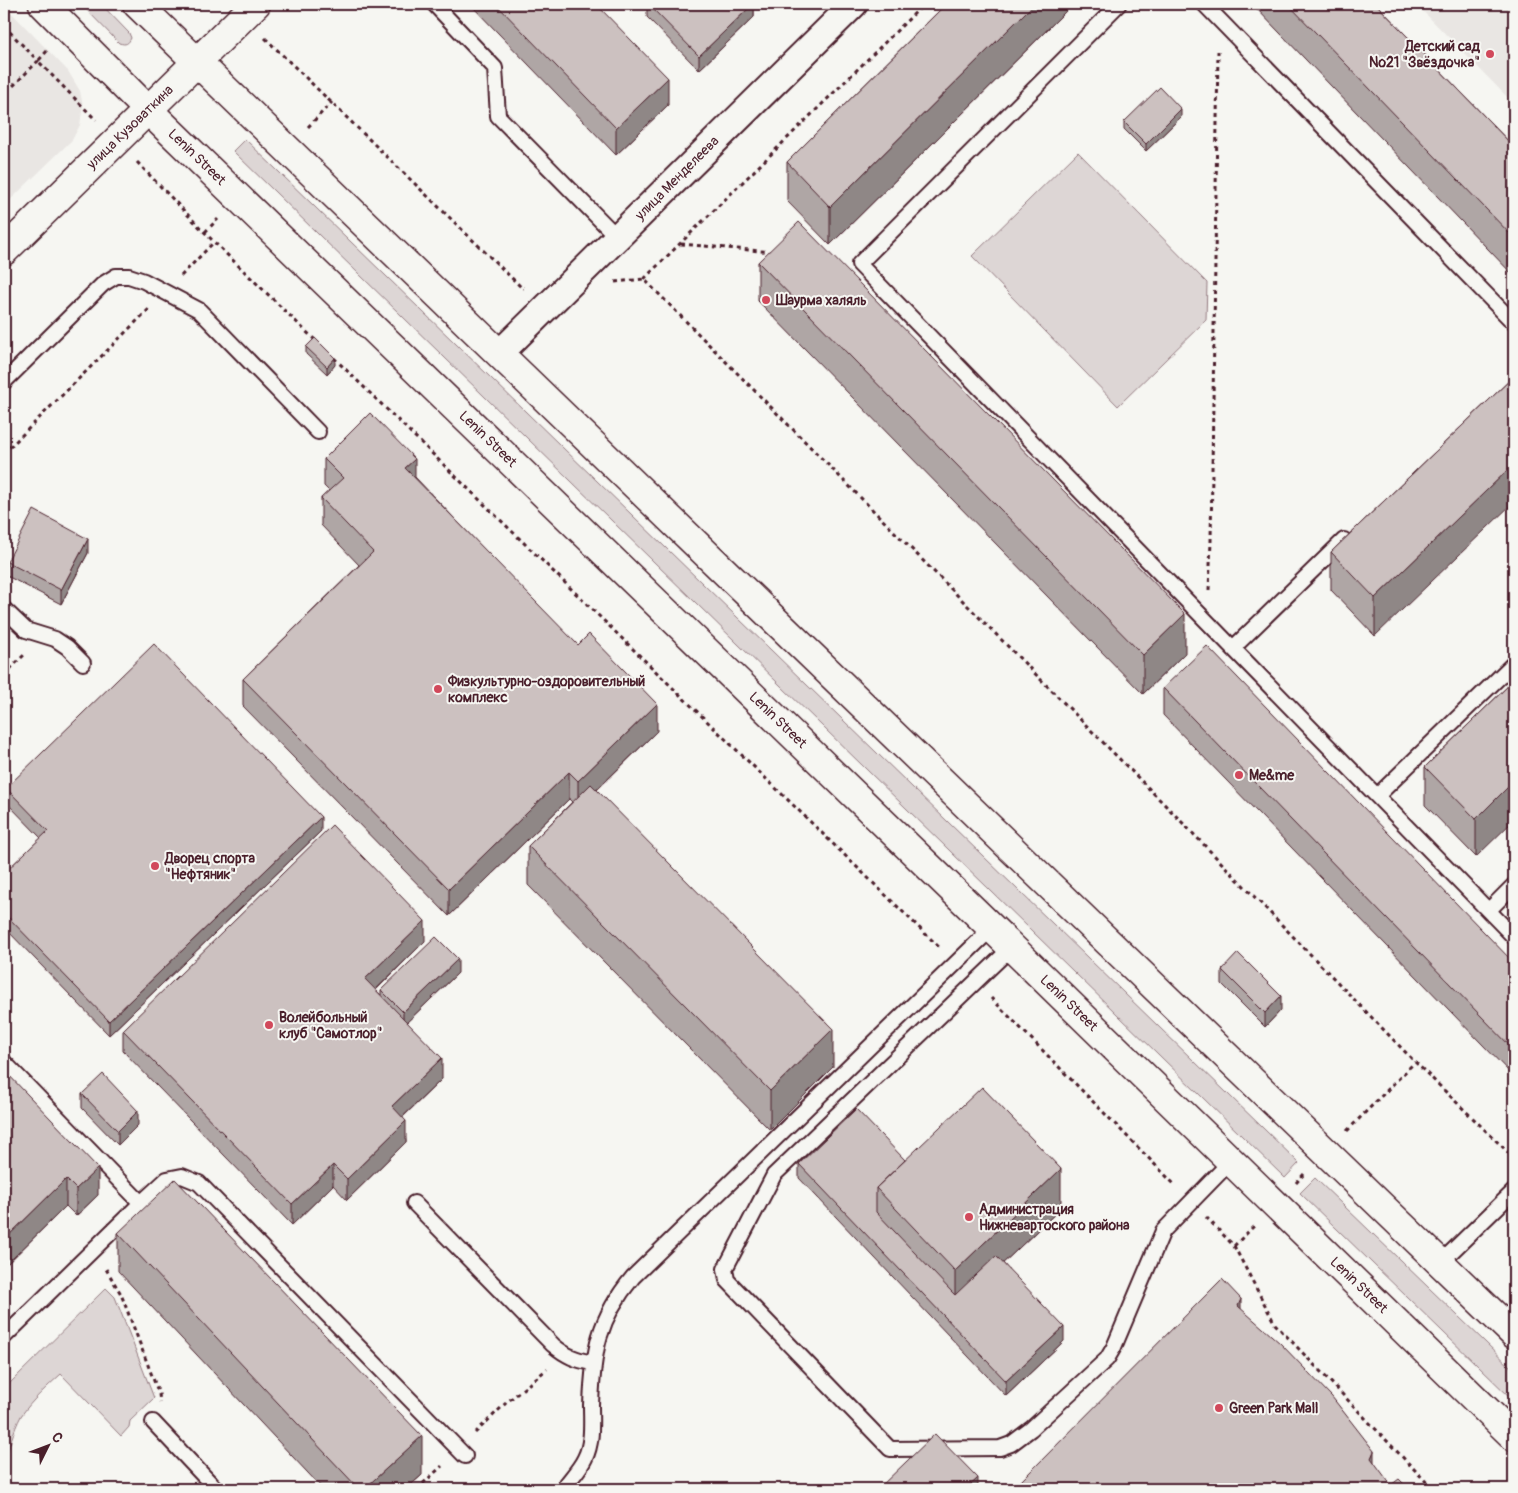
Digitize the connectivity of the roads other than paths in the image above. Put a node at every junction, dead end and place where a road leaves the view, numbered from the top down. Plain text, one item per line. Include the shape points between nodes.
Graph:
1 (43, 4) edge
2 (137, 4) edge
3 (434, 4) edge
4 (854, 4) edge
5 (1119, 4) edge
6 (1204, 4) edge
7 (250, 10) edge
8 (197, 62) junction
9 (148, 110) junction
10 (617, 237) junction
11 (4, 251) edge
12 (1514, 323) edge
13 (500, 353) junction
14 (4, 382) edge
15 (318, 432) dead end
16 (1352, 532) edge
17 (4, 609) edge
18 (1233, 648) junction
19 (82, 663) dead end
20 (1514, 663) edge
21 (1377, 796) junction
22 (1514, 885) edge
23 (1489, 910) junction
24 (992, 928) junction
25 (1514, 937) edge
26 (1012, 947) junction
27 (4, 1062) edge
28 (1231, 1161) junction
29 (1514, 1191) edge
30 (141, 1203) junction
31 (414, 1203) dead end
32 (1440, 1263) junction
33 (1514, 1334) edge
34 (4, 1338) edge
35 (593, 1363) junction
36 (153, 1422) dead end
37 (1514, 1437) edge
38 (462, 1452) road end
39 (216, 1489) edge
40 (563, 1489) edge

1 - 9 main road, Lenin Street
2 - 8 main road
3 - 10 lane via 495,68 498,116
4 - 10 street, улица Менделеева
5 - 18 lane via 859,264
6 - 12 lane
7 - 8 main road, улица Кузоваткина
8 - 9 main road, улица Кузоваткина
8 - 13 main road
9 - 11 main road, улица Кузоваткина
9 - 24 main road, Lenin Street
10 - 13 street, улица Менделеева
13 - 32 main road
14 - 15 lane via 103,284 116,276 129,276 199,310
16 - 18 lane
17 - 19 lane via 26,630 55,639
18 - 21 lane
20 - 21 lane
21 - 23 lane
22 - 23 lane
23 - 25 lane
24 - 26 main road, Lenin Street
24 - 35 lane via 633,1276 607,1316
26 - 28 main road, Lenin Street
26 - 28 lane via 774,1175 725,1269 727,1280 890,1449 1000,1448 1032,1429 1107,1359 1163,1231
27 - 30 lane
28 - 37 main road, Lenin Street
29 - 32 lane
30 - 34 lane
30 - 38 lane via 167,1180 182,1176 199,1183
31 - 35 lane via 564,1354
32 - 33 main road
35 - 40 lane via 590,1439 585,1458
36 - 39 lane

